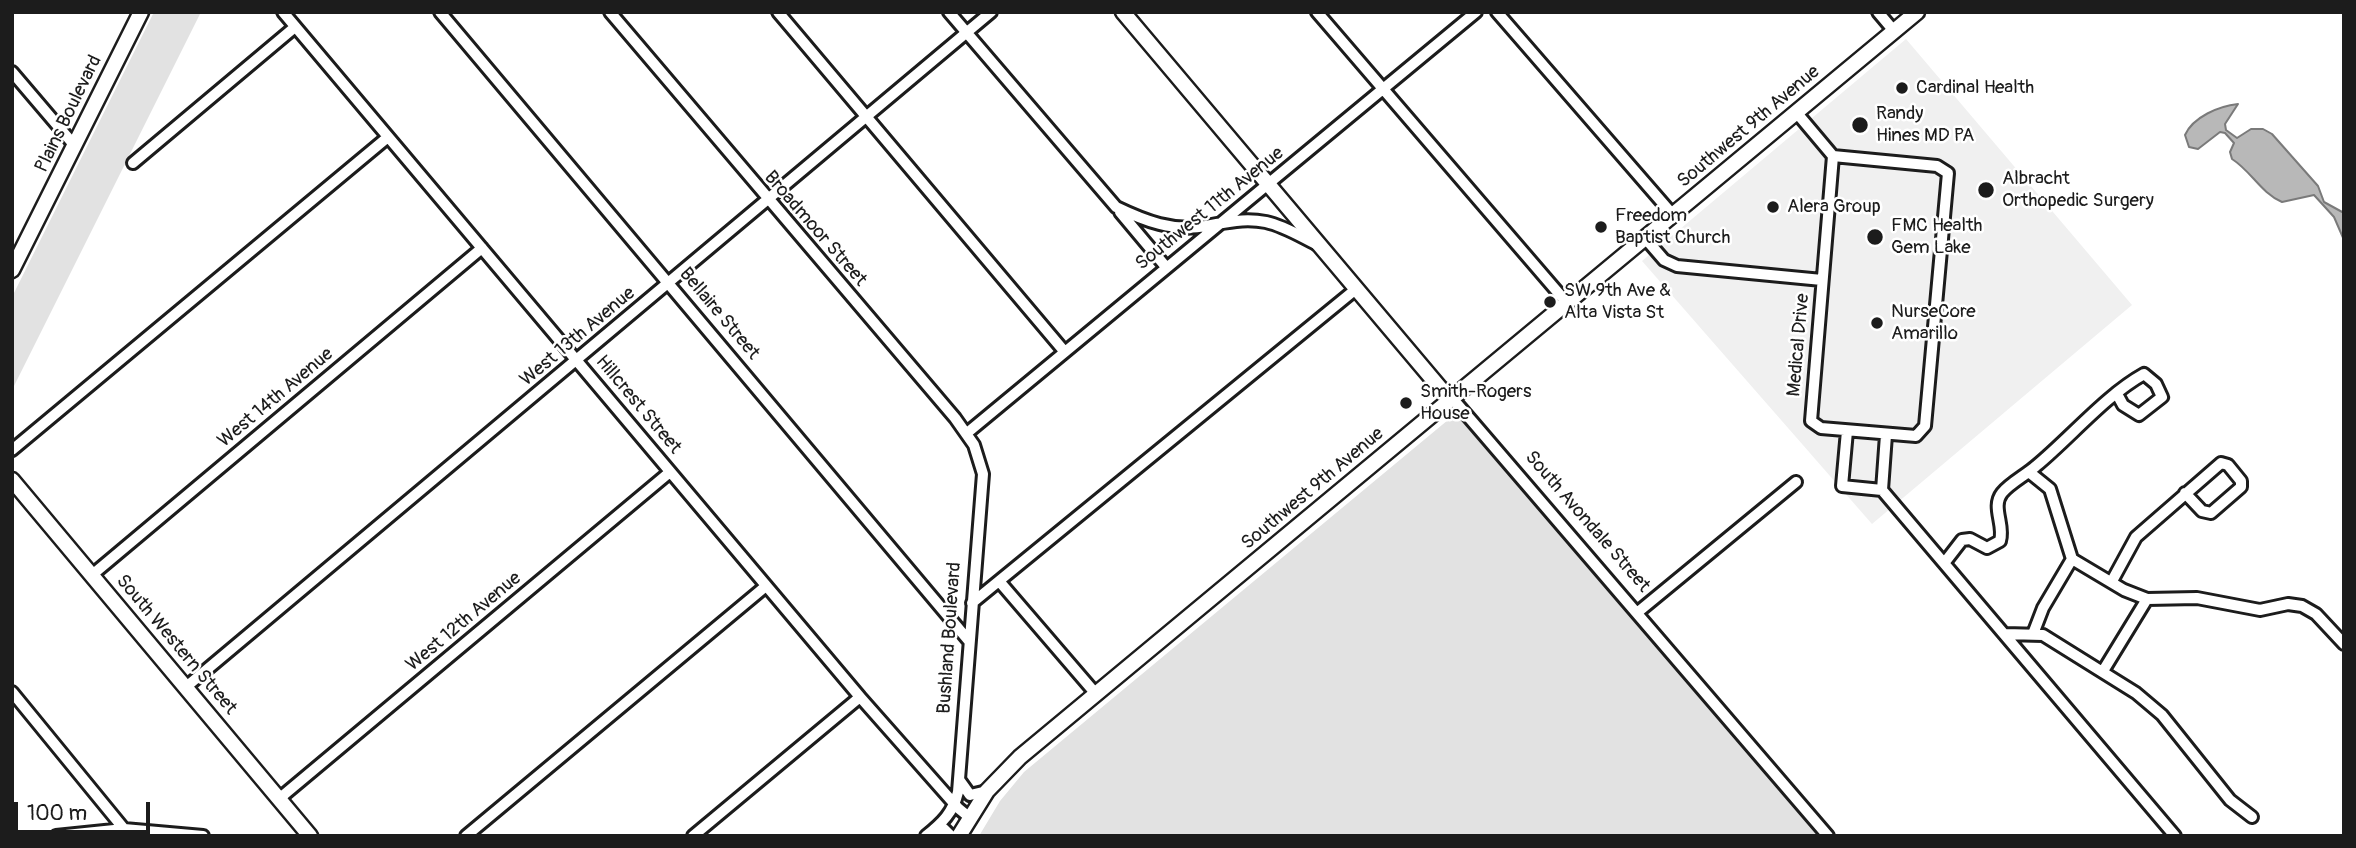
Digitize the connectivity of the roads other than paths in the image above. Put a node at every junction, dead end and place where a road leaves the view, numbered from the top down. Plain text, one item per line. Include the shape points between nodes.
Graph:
1 (440, 12) edge
2 (610, 12) edge
3 (778, 12) edge
4 (949, 12) edge
5 (991, 12) edge
6 (1123, 12) edge
7 (1317, 12) edge
8 (1476, 12) edge
9 (1497, 12) edge
10 (1878, 12) edge
11 (1917, 12) edge
12 (284, 13) edge
13 (137, 14) edge
14 (295, 27) junction
15 (1894, 31) junction
16 (967, 32) junction
17 (12, 72) edge
18 (1382, 89) junction
19 (1796, 113) junction
20 (867, 116) junction
21 (388, 138) junction
22 (75, 146) junction
23 (1833, 156) junction
24 (133, 163) dead end
25 (1267, 184) junction
26 (768, 200) junction
27 (1116, 207) junction
28 (1672, 215) junction
29 (1222, 222) junction
30 (1645, 238) junction
31 (1320, 246) junction
32 (482, 248) junction
33 (1166, 267) junction
34 (13, 268) edge
35 (1822, 280) junction
36 (669, 283) junction
37 (1356, 289) junction
38 (1567, 303) junction
39 (1064, 351) junction
40 (579, 361) junction
41 (2117, 394) dead end
42 (1453, 399) junction
43 (1847, 431) junction
44 (967, 433) junction
45 (1886, 435) junction
46 (12, 450) edge
47 (670, 472) junction
48 (2029, 472) junction
49 (983, 474) joint
50 (12, 480) edge
51 (1796, 482) dead end
52 (1882, 490) junction
53 (2185, 493) junction
54 (2072, 559) junction
55 (1945, 562) junction
56 (92, 575) junction
57 (999, 580) junction
58 (2112, 581) junction
59 (766, 586) junction
60 (2147, 600) junction
61 (972, 603) junction
62 (1638, 612) junction
63 (2005, 634) junction
64 (2033, 634) junction
65 (969, 640) junction
66 (2344, 644) edge
67 (2103, 671) junction
68 (186, 687) junction
69 (12, 692) edge
70 (1096, 694) junction
71 (860, 697) junction
72 (959, 774) junction
73 (981, 793) junction
74 (281, 798) junction
75 (961, 810) junction
76 (2252, 817) dead end
77 (124, 829) junction
78 (929, 834) edge
79 (56, 836) edge
80 (203, 836) edge
81 (310, 836) edge
82 (466, 836) edge
83 (693, 836) edge
84 (951, 836) edge
85 (959, 836) edge
86 (1828, 836) edge
87 (2175, 836) edge

1 - 36 street, Bellaire Street
2 - 26 street, Broadmoor Street
3 - 20 street
4 - 16 street
5 - 16 street, West 13th Avenue
6 - 25 main road, South Avondale Street
7 - 18 street
8 - 18 street, Southwest 11th Avenue
9 - 28 street
10 - 15 street
11 - 15 main road, Southwest 9th Avenue
12 - 14 street, Hillcrest Street
13 - 22 main road, Plains Boulevard
14 - 21 street, Hillcrest Street
14 - 24 street
15 - 19 main road, Southwest 9th Avenue
16 - 20 street, West 13th Avenue
16 - 27 street
17 - 22 street
18 - 25 street, Southwest 11th Avenue
18 - 38 street
19 - 23 street
19 - 28 main road, Southwest 9th Avenue
20 - 26 street, West 13th Avenue
20 - 39 street
21 - 32 street, Hillcrest Street
21 - 46 street
22 - 34 main road, Plains Boulevard
23 - 35 street, Medical Drive
23 - 45 street, Medical Drive via 1937,166 1945,169 1949,178 1925,426 1916,436
25 - 29 street, Southwest 11th Avenue
25 - 31 main road, South Avondale Street
26 - 36 street, West 13th Avenue
26 - 44 street, Broadmoor Street
27 - 29 street via 1145,222 1166,226
27 - 33 street
28 - 30 main road, Southwest 9th Avenue
29 - 31 street via 1264,222
29 - 33 street, Southwest 11th Avenue
30 - 35 street via 1664,260 1677,266
30 - 38 main road, Southwest 9th Avenue
31 - 37 main road, South Avondale Street
32 - 40 street, Hillcrest Street
32 - 56 street, West 14th Avenue
33 - 39 street, Southwest 11th Avenue
35 - 43 street, Medical Drive via 1810,416 1817,427
36 - 40 street, West 13th Avenue
36 - 65 street, Bellaire Street
37 - 42 main road, South Avondale Street
37 - 57 street
38 - 42 main road, Southwest 9th Avenue
39 - 44 street, Southwest 11th Avenue
40 - 47 street, Hillcrest Street
40 - 68 street, West 13th Avenue
41 - 48 street
42 - 62 street, South Avondale Street
42 - 70 main road, Southwest 9th Avenue
43 - 45 street, Medical Drive
43 - 52 street via 1842,486
44 - 49 street, Broadmoor Street
45 - 52 street
47 - 59 street, Hillcrest Street
47 - 74 street, West 12th Avenue
48 - 54 street via 2050,489
48 - 55 street via 2002,492 1997,503 2000,541 1987,548 1962,540
49 - 61 street, Bushland Boulevard
50 - 56 main road, South Western Street
51 - 62 street
52 - 55 street
53 - 53 street via 2202,511 2211,513 2241,487 2241,481 2221,463
53 - 58 street via 2136,537
54 - 58 street
54 - 64 street
55 - 63 street
56 - 68 main road, South Western Street
57 - 61 street
57 - 70 street
58 - 60 street
59 - 71 street, Hillcrest Street
59 - 82 street
60 - 66 street via 2197,598 2260,610 2302,606
60 - 67 street
61 - 65 street, Bushland Boulevard
62 - 86 street, South Avondale Street
63 - 64 street
63 - 87 street
64 - 67 street via 2043,635
65 - 72 street, Bushland Boulevard
67 - 76 street via 2162,715 2230,800
68 - 74 main road, South Western Street
69 - 77 street
70 - 73 main road, Southwest 9th Avenue
71 - 75 street, Hillcrest Street
71 - 83 street
72 - 73 street via 965,792
72 - 75 street, Bushland Boulevard
73 - 75 main road, Southwest 9th Avenue
74 - 81 main road, South Western Street
75 - 78 street, Southwest 9th Avenue
75 - 85 main road, Bushland Boulevard
77 - 79 street
77 - 80 street
78 - 84 street via 944,829

